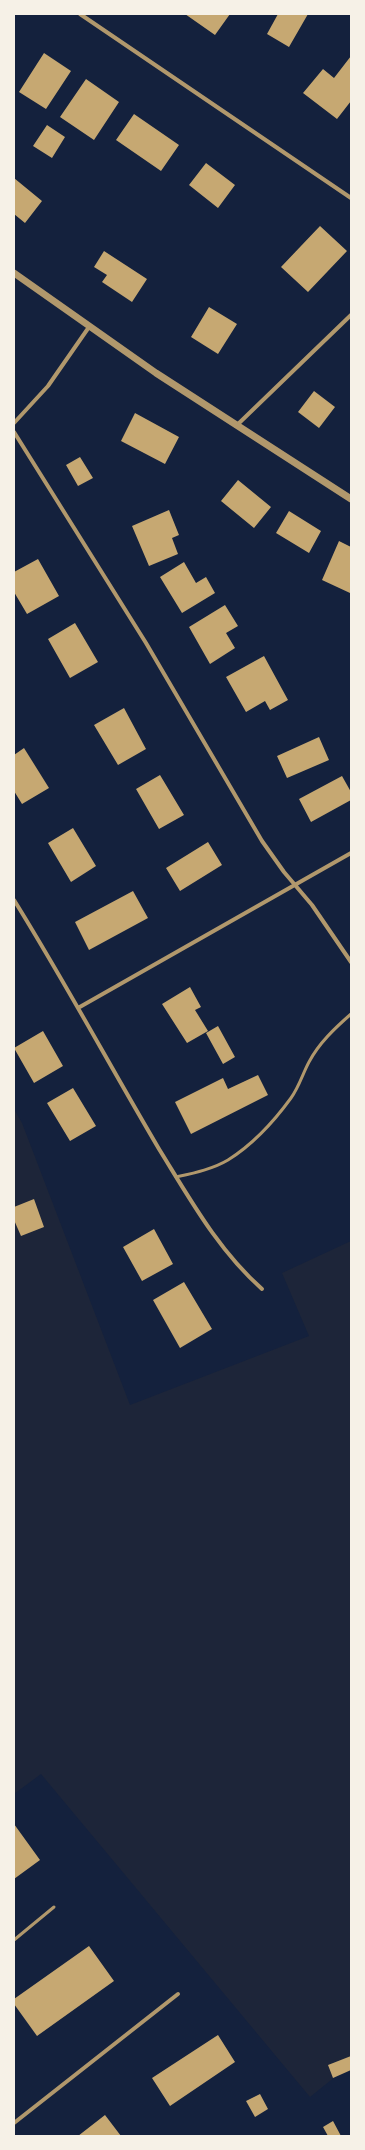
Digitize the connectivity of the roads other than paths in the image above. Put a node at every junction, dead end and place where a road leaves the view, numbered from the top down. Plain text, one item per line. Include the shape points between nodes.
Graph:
1 (80, 14) edge
2 (351, 198) edge
3 (14, 273) edge
4 (351, 315) edge
5 (89, 327) junction
6 (14, 423) edge
7 (236, 426) junction
8 (14, 432) edge
9 (351, 499) edge
10 (351, 854) edge
11 (296, 886) junction
12 (14, 900) edge
13 (351, 962) edge
14 (78, 1008) junction
15 (351, 1014) edge
16 (176, 1177) junction
17 (262, 1289) dead end
18 (54, 1907) dead end
19 (14, 1940) edge
20 (178, 1994) dead end
21 (14, 2123) edge

1 - 2 street
3 - 5 street
4 - 7 street
5 - 6 street via 48,386
5 - 7 street
7 - 9 street
8 - 11 street via 146,643 262,841
10 - 11 street
11 - 13 street
11 - 14 street
12 - 14 street
14 - 16 street
15 - 16 lane via 318,1048 292,1096 273,1121 228,1160 198,1172
16 - 17 street via 222,1247 243,1272
18 - 19 lane
20 - 21 street

